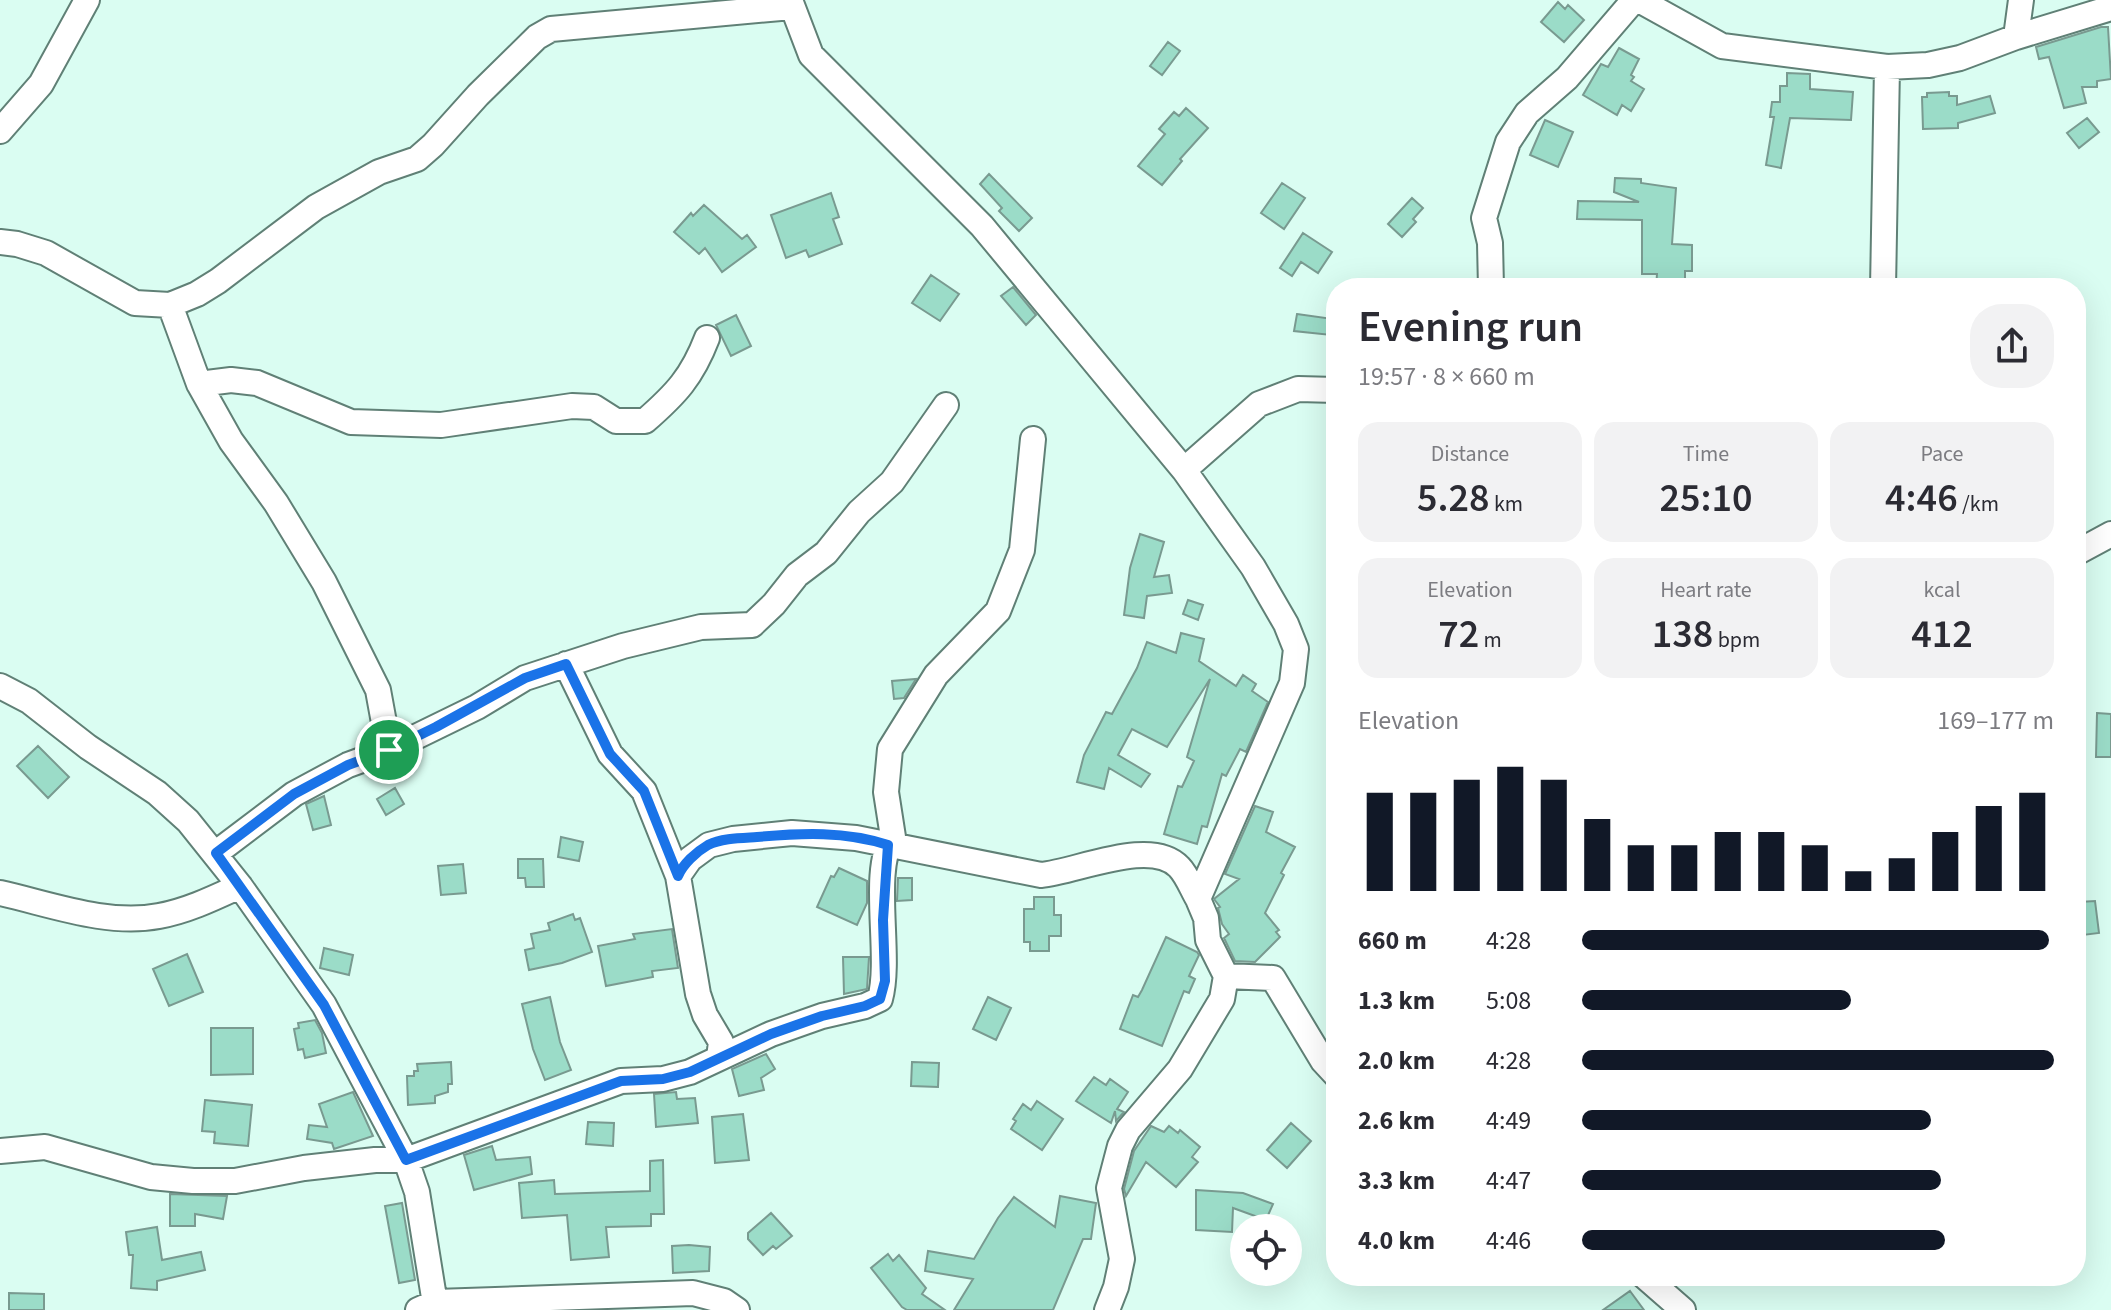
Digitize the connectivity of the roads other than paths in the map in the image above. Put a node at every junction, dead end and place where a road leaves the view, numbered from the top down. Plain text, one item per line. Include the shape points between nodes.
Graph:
1 (87, 0) edge
2 (1637, 0) edge
3 (2021, 0) edge
4 (791, 3) edge
5 (2111, 8) edge
6 (2016, 37) junction
7 (1887, 67) junction
8 (0, 131) edge
9 (0, 242) edge
10 (1491, 278) edge
11 (1883, 278) edge
12 (170, 305) junction
13 (707, 338) dead end
14 (199, 384) junction
15 (1326, 390) edge
16 (946, 405) dead end
17 (1033, 439) dead end
18 (1184, 470) junction
19 (2111, 534) edge
20 (2086, 548) edge
21 (566, 664) junction
22 (0, 686) edge
23 (389, 750) junction
24 (888, 845) junction
25 (216, 853) junction
26 (678, 876) junction
27 (240, 886) junction
28 (0, 893) edge
29 (1198, 899) junction
30 (1226, 976) junction
31 (719, 1058) junction
32 (1326, 1064) edge
33 (0, 1151) edge
34 (406, 1160) junction
35 (1655, 1286) edge
36 (430, 1307) edge
37 (737, 1310) edge
38 (1107, 1310) edge
39 (1683, 1310) edge

1 - 8 street via 41,84
2 - 7 street via 1722,46
2 - 10 street via 1567,78 1527,113 1508,142 1484,218
3 - 6 street
4 - 12 street via 551,29 537,37 417,159 379,172 316,207 218,281
4 - 18 street via 811,55 982,226
5 - 6 street
6 - 7 street via 1960,58
7 - 11 street
9 - 12 street via 46,253 135,303
12 - 14 street
13 - 14 street via 675,395 645,421 616,421 594,407 572,406 441,425 351,422 257,383
14 - 23 street via 324,582 378,690
15 - 18 street via 1298,389 1259,404
16 - 21 street via 892,482 752,625 701,627
17 - 24 street via 1022,550 998,611 936,675 890,749 886,792 893,837
18 - 29 street via 1253,567 1296,649 1292,683
19 - 20 street
21 - 23 street via 525,678
21 - 26 street via 610,754 644,791
22 - 25 street via 157,793
23 - 25 street via 294,794
24 - 26 street via 823,834 733,839 709,845
24 - 29 street via 1041,875 1106,860 1158,856 1178,866
24 - 31 street via 885,981 880,999 783,1030
25 - 27 street
26 - 31 street via 698,994 721,1042
27 - 28 street via 181,910 138,918 111,918
27 - 34 street via 324,1005
29 - 30 street via 1208,940
30 - 32 street via 1273,978
30 - 38 street via 1213,1017 1120,1146 1109,1188 1122,1259
31 - 34 street via 663,1079 604,1086
33 - 34 street via 45,1147 151,1177 193,1181 235,1181 304,1168
34 - 36 street via 417,1192
35 - 39 street
36 - 37 street via 693,1293

